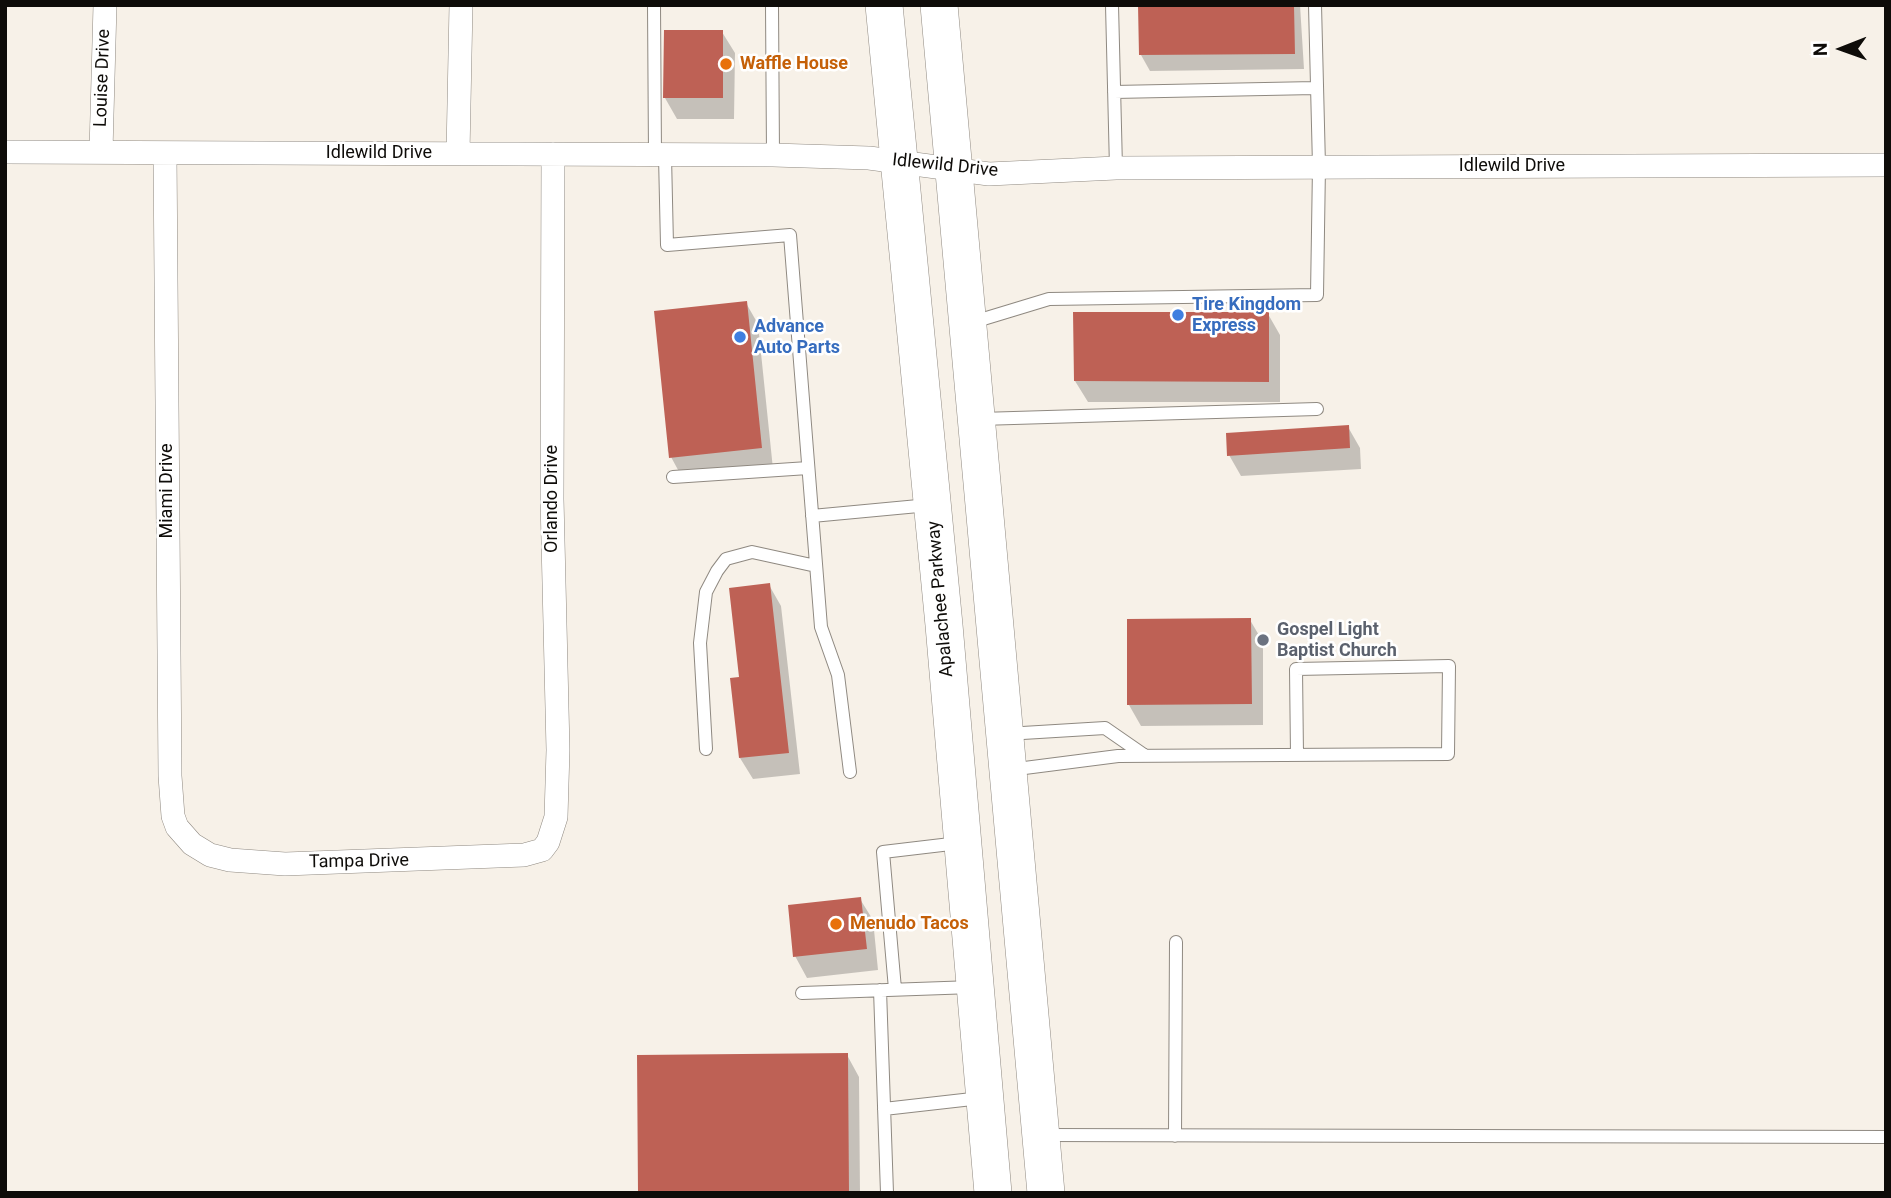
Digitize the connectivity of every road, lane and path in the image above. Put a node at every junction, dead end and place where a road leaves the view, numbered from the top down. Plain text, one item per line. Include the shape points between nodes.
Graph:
1 (105, 5) edge
2 (461, 5) edge
3 (654, 5) edge
4 (772, 5) edge
5 (884, 5) edge
6 (939, 5) edge
7 (1112, 5) edge
8 (1315, 5) edge
9 (1315, 88) junction
10 (1114, 92) junction
11 (100, 151) junction
12 (5, 152) edge
13 (458, 153) junction
14 (165, 154) junction
15 (553, 154) junction
16 (773, 155) junction
17 (660, 156) junction
18 (899, 162) junction
19 (1886, 165) edge
20 (1319, 166) junction
21 (1116, 168) junction
22 (954, 169) junction
23 (968, 323) junction
24 (1317, 409) dead end
25 (976, 420) junction
26 (808, 468) junction
27 (673, 477) dead end
28 (932, 505) junction
29 (812, 516) junction
30 (816, 566) junction
31 (1004, 734) junction
32 (706, 749) dead end
33 (1144, 755) junction
34 (1297, 755) junction
35 (1008, 770) junction
36 (850, 772) dead end
37 (177, 827) joint
38 (548, 842) joint
39 (962, 842) junction
40 (1176, 942) dead end
41 (975, 987) junction
42 (895, 989) junction
43 (880, 990) junction
44 (802, 993) dead end
45 (985, 1097) junction
46 (884, 1109) junction
47 (1041, 1135) junction
48 (1175, 1136) junction
49 (1886, 1137) edge
50 (887, 1193) edge
51 (993, 1193) edge
52 (1046, 1193) edge

1 - 11 street, Louise Drive
2 - 13 street
3 - 17 lane
4 - 16 lane
5 - 18 main road, Apalachee Parkway
6 - 22 main road
7 - 10 lane
8 - 9 lane
9 - 10 lane
9 - 20 lane
10 - 21 lane
11 - 12 street, Idlewild Drive
11 - 14 street, Idlewild Drive
13 - 14 street, Idlewild Drive
13 - 15 street, Idlewild Drive
14 - 37 street, Miami Drive via 170,776
15 - 17 street, Idlewild Drive
15 - 38 street, Orlando Drive via 552,499 558,750 556,817
16 - 17 street, Idlewild Drive
16 - 18 street, Idlewild Drive
17 - 26 lane via 667,245 790,235
18 - 22 street, Idlewild Drive
18 - 28 main road, Apalachee Parkway
19 - 20 street, Idlewild Drive
20 - 21 street, Idlewild Drive
20 - 23 lane via 1317,295 1049,299
21 - 22 street, Idlewild Drive via 989,174
22 - 23 main road
23 - 25 main road
24 - 25 lane
25 - 31 main road
26 - 27 lane
26 - 29 lane
28 - 29 lane
28 - 39 main road, Apalachee Parkway
29 - 30 lane
30 - 32 lane via 752,552 726,559 717,571 706,592 700,643
30 - 36 lane via 821,627 838,675
31 - 33 lane via 1105,728
31 - 35 main road
33 - 34 lane
33 - 35 lane
34 - 34 lane via 1296,669 1449,666 1448,754
35 - 47 main road
37 - 38 street, Tampa Drive via 210,855 285,864 524,855 542,850
39 - 41 main road, Apalachee Parkway
39 - 42 lane via 883,852
40 - 48 lane
41 - 42 lane
41 - 45 main road, Apalachee Parkway
42 - 43 lane
43 - 44 lane
43 - 46 lane
45 - 46 lane
45 - 51 main road, Apalachee Parkway
46 - 50 lane
47 - 48 lane
47 - 52 main road
48 - 49 lane

